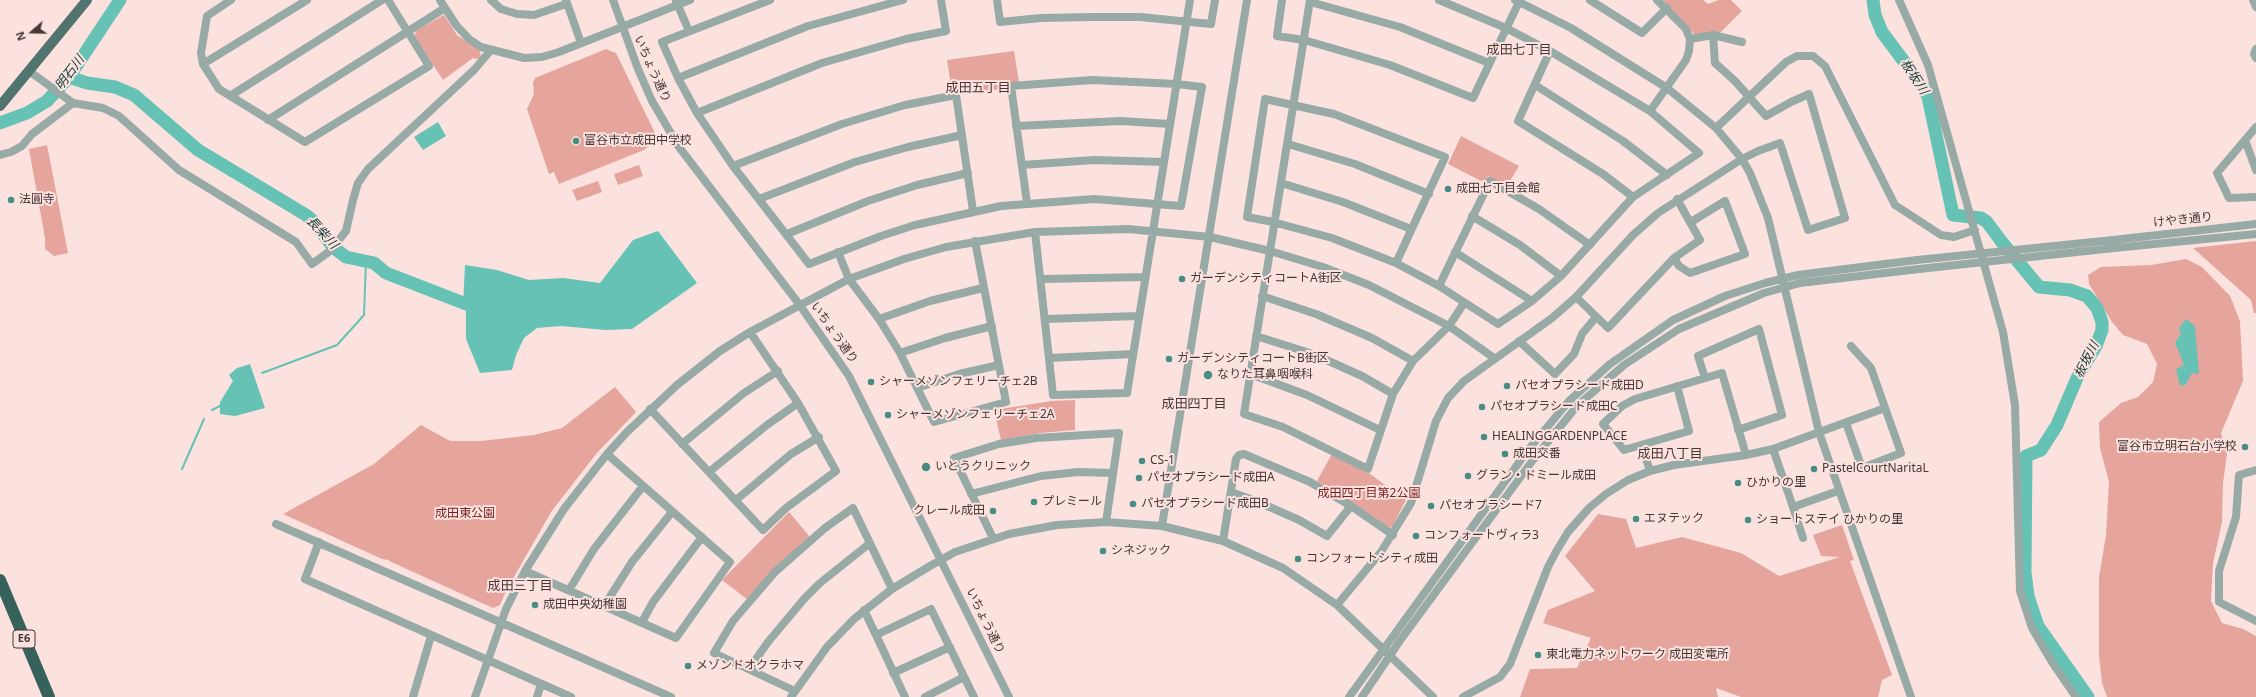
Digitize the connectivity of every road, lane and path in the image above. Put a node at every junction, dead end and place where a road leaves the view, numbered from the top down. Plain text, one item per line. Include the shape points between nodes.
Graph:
1 (88, 0) edge
2 (231, 0) edge
3 (307, 0) edge
4 (382, 0) edge
5 (388, 0) edge
6 (440, 0) edge
7 (491, 0) edge
8 (613, 0) edge
9 (690, 0) edge
10 (770, 0) edge
11 (903, 0) edge
12 (941, 0) edge
13 (997, 0) edge
14 (1190, 0) edge
15 (1216, 0) edge
16 (1247, 0) edge
17 (1282, 0) edge
18 (1439, 0) edge
19 (1590, 0) edge
20 (1657, 0) edge
21 (1899, 0) edge
22 (2254, 0) edge
23 (1310, 1) edge
24 (1519, 1) edge
25 (566, 2) edge
26 (677, 2) edge
27 (2256, 7) edge
28 (445, 8) junction
29 (1666, 8) junction
30 (1187, 22) junction
31 (621, 27) junction
32 (1506, 28) junction
33 (408, 31) junction
34 (690, 31) junction
35 (1713, 35) junction
36 (1690, 39) junction
37 (1304, 40) junction
38 (1742, 42) dead end
39 (581, 43) junction
40 (491, 50) junction
41 (2256, 50) edge
42 (1550, 51) junction
43 (2256, 58) edge
44 (1489, 63) junction
45 (203, 64) junction
46 (29, 71) junction
47 (678, 78) junction
48 (1177, 84) junction
49 (1535, 85) junction
50 (1667, 88) junction
51 (230, 96) junction
52 (1749, 96) junction
53 (73, 103) junction
54 (1293, 104) junction
55 (0, 106) edge
56 (1650, 111) junction
57 (697, 113) junction
58 (268, 120) junction
59 (1170, 124) junction
60 (1016, 126) junction
61 (2256, 127) edge
62 (1716, 128) junction
63 (962, 135) junction
64 (2245, 140) junction
65 (1288, 144) junction
66 (0, 155) edge
67 (1742, 159) junction
68 (1164, 162) junction
69 (1022, 165) junction
70 (733, 166) junction
71 (2256, 170) edge
72 (968, 173) junction
73 (1667, 175) junction
74 (1282, 183) junction
75 (1429, 194) junction
76 (2256, 197) edge
77 (1633, 198) junction
78 (760, 199) junction
79 (1677, 199) junction
80 (1157, 202) junction
81 (1027, 203) junction
82 (973, 212) junction
83 (1472, 216) junction
84 (1273, 222) junction
85 (1691, 222) junction
86 (2256, 224) edge
87 (1974, 227) junction
88 (1411, 229) junction
89 (1153, 231) junction
90 (1035, 232) junction
91 (787, 234) junction
92 (2256, 234) edge
93 (1210, 237) junction
94 (975, 241) junction
95 (1590, 246) junction
96 (1270, 251) junction
97 (838, 252) junction
98 (1455, 252) junction
99 (1674, 258) junction
100 (1396, 263) junction
101 (1561, 276) junction
102 (1145, 277) junction
103 (1782, 278) junction
104 (849, 279) junction
105 (1041, 279) junction
106 (1439, 286) junction
107 (1784, 287) junction
108 (983, 288) junction
109 (1262, 296) junction
110 (1576, 297) junction
111 (1532, 301) junction
112 (1464, 303) junction
113 (799, 304) junction
114 (1138, 316) junction
115 (1596, 317) junction
116 (879, 319) junction
117 (1045, 319) junction
118 (992, 326) junction
119 (1449, 326) junction
120 (750, 332) junction
121 (1256, 336) junction
122 (1519, 341) junction
123 (1851, 346) dead end
124 (900, 353) junction
125 (1133, 354) junction
126 (1049, 358) junction
127 (1494, 358) junction
128 (1413, 360) junction
129 (999, 365) junction
130 (778, 371) junction
131 (1250, 374) junction
132 (1705, 378) junction
133 (1677, 386) junction
134 (917, 388) junction
135 (1393, 394) junction
136 (798, 403) junction
137 (1885, 408) junction
138 (650, 409) junction
139 (1846, 423) junction
140 (1380, 430) junction
141 (1738, 430) junction
142 (1819, 432) junction
143 (819, 437) junction
144 (682, 444) junction
145 (1642, 446) junction
146 (1772, 449) junction
147 (607, 454) junction
148 (1746, 455) junction
149 (2256, 470) edge
150 (1650, 471) junction
151 (709, 472) junction
152 (1113, 473) junction
153 (643, 486) junction
154 (1838, 491) junction
155 (1231, 492) junction
156 (971, 494) junction
157 (736, 500) junction
158 (1351, 506) junction
159 (1793, 507) junction
160 (672, 512) junction
161 (1106, 522) junction
162 (276, 524) dead end
163 (1162, 526) junction
164 (1393, 535) junction
165 (702, 537) junction
166 (993, 538) junction
167 (1803, 538) dead end
168 (1222, 541) junction
169 (319, 542) junction
170 (870, 543) junction
171 (941, 560) junction
172 (525, 571) junction
173 (2, 586) edge
174 (892, 589) junction
175 (569, 590) junction
176 (604, 606) junction
177 (1337, 606) junction
178 (864, 610) junction
179 (2256, 621) edge
180 (501, 622) junction
181 (642, 622) junction
182 (876, 635) junction
183 (431, 636) junction
184 (950, 647) junction
185 (1384, 649) junction
186 (1391, 656) junction
187 (487, 660) junction
188 (749, 669) junction
189 (893, 674) junction
190 (964, 677) junction
191 (541, 684) junction
192 (793, 694) edge
193 (40, 697) edge
194 (49, 697) edge
195 (414, 697) edge
196 (475, 697) edge
197 (537, 697) edge
198 (572, 697) edge
199 (671, 697) edge
200 (905, 697) edge
201 (925, 697) edge
202 (974, 697) edge
203 (1009, 697) edge
204 (1349, 697) edge
205 (1362, 697) edge
206 (1433, 697) edge
207 (1463, 697) edge
208 (1911, 697) edge
209 (2076, 697) edge

1 - 46 main road
2 - 45 street via 207,16
3 - 45 street
4 - 51 street
5 - 33 street
6 - 28 street
7 - 25 street via 501,9 517,14 534,15
8 - 31 street, いちょう通り
9 - 26 street
10 - 34 street
11 - 47 street via 808,26
12 - 57 street via 946,32 906,39 822,63
13 - 30 street via 1000,22 1091,17 1140,17
14 - 30 street
15 - 30 street via 1211,24
16 - 93 street
17 - 37 street via 1277,36
18 - 32 street
19 - 29 street via 1642,34
20 - 29 street
21 - 87 street via 1928,65
22 - 27 street
23 - 37 street
23 - 44 street via 1400,27
24 - 32 street
24 - 50 street via 1583,35
25 - 39 street
26 - 31 street
26 - 34 street
28 - 33 street
28 - 40 street via 456,26 469,39
29 - 36 street via 1686,29
30 - 48 street
31 - 39 street
31 - 113 street, いちょう通り via 652,100 679,147
32 - 42 street
32 - 44 street
33 - 58 street
33 - 58 street via 429,66 305,142
34 - 47 street via 662,42
35 - 36 street
35 - 38 street
35 - 52 street via 1715,63
36 - 50 street via 1686,60
37 - 44 street via 1390,65 1474,98
37 - 54 street
39 - 40 street via 542,57 524,58
40 - 53 street via 474,70 368,169 358,183 346,231 330,251 312,264 296,242 179,170 119,116 93,106
41 - 43 street
42 - 49 street
42 - 56 street
45 - 51 street via 219,89
46 - 53 street
46 - 55 main road
47 - 57 street
48 - 59 street
48 - 60 street via 1092,80 1010,86
48 - 80 street via 1202,87 1181,206
49 - 73 street via 1623,141
49 - 77 street via 1518,121 1603,174
50 - 56 street
50 - 62 street
51 - 58 street
52 - 62 street
52 - 67 street via 1766,116 1809,94 1845,218 1808,230 1780,143
52 - 87 street via 1786,62 1797,56 1813,56 1825,66 1895,204 1941,236 1954,237
53 - 66 street via 32,134 22,146
54 - 65 street
54 - 75 street via 1356,122 1445,157
54 - 84 street via 1265,99 1247,217
56 - 73 street via 1699,153
57 - 70 street
59 - 60 street via 1120,121
59 - 68 street
60 - 69 street
61 - 64 street
62 - 67 street
63 - 70 street via 956,94 905,105 842,124
63 - 72 street
63 - 78 street via 855,162
64 - 71 street
64 - 76 street via 2217,174 2229,198
65 - 74 street
65 - 75 street via 1355,164
67 - 79 street
67 - 103 street via 1766,211
68 - 69 street via 1094,160
68 - 80 street
69 - 81 street
70 - 78 street
72 - 82 street
72 - 91 street via 917,184
73 - 77 street
74 - 84 street
74 - 88 street via 1349,204
75 - 88 street
77 - 95 street
78 - 91 street
79 - 85 street
79 - 110 street via 1633,235
80 - 81 street via 1094,199
80 - 89 street
81 - 82 street
82 - 97 street via 915,225
83 - 95 street via 1490,181 1539,209
83 - 98 street
83 - 101 street via 1520,245
84 - 96 street
84 - 100 street via 1332,238
85 - 99 street via 1700,240
85 - 99 street via 1726,201 1745,254 1690,273
86 - 103 street, けやき通り, bridge via 1917,260
87 - 209 street via 2003,332 2016,405 2020,591 2032,628
88 - 100 street
89 - 90 street via 1097,229
89 - 93 street
89 - 102 street
90 - 94 street
90 - 105 street
91 - 97 street via 809,264
92 - 107 street, bridge via 1919,269
93 - 96 street
93 - 163 street
94 - 104 street via 904,259
94 - 108 street
95 - 101 street
96 - 109 street
96 - 119 street via 1323,267 1369,285
97 - 104 street
98 - 106 street
98 - 111 street
99 - 115 street via 1608,328
100 - 106 street
101 - 111 street
102 - 105 street
102 - 114 street
103 - 107 street
103 - 185 street, けやき通り via 1725,296 1673,320 1626,351 1585,385 1528,450
104 - 113 street
104 - 116 street
105 - 117 street
106 - 112 street
107 - 142 street
107 - 186 street via 1738,303 1679,329 1651,346 1595,389 1577,406 1533,460
108 - 116 street via 930,301
108 - 118 street
109 - 121 street
109 - 128 street via 1316,314 1372,338
110 - 115 street
110 - 122 street
111 - 112 street via 1498,324
112 - 119 street
113 - 120 street
113 - 171 street, いちょう通り via 849,376
114 - 117 street
114 - 125 street
115 - 122 street via 1582,334 1574,354 1555,374
116 - 124 street
117 - 126 street
118 - 124 street
118 - 129 street
119 - 127 street
119 - 128 street
120 - 130 street
120 - 138 street via 696,370
121 - 131 street
121 - 135 street via 1313,354 1362,376
122 - 127 street
123 - 137 street via 1871,368
124 - 134 street
125 - 126 street
125 - 126 street via 1127,393 1053,395
127 - 164 street via 1464,381 1448,398 1436,421 1411,503
128 - 135 street
129 - 134 street via 959,374
129 - 134 street via 1006,402 934,422
130 - 136 street
130 - 144 street via 744,393
131 - 140 street via 1307,395
131 - 140 street via 1244,414 1283,427 1368,469
132 - 133 street
132 - 141 street via 1722,373
132 - 141 street via 1698,356 1759,329 1782,415
133 - 145 street via 1689,431
133 - 145 street via 1635,399 1622,406 1603,424 1624,450
135 - 140 street
136 - 143 street
136 - 151 street
137 - 139 street
137 - 139 street via 1901,453 1862,468
138 - 144 street
138 - 147 street
139 - 142 street
141 - 148 street
142 - 146 street
142 - 154 street
143 - 157 street via 791,454
143 - 157 street via 836,471 786,508 762,530
144 - 151 street
145 - 150 street
146 - 148 street
146 - 159 street
147 - 153 street
147 - 172 street via 560,514
148 - 150 street via 1699,460
149 - 179 street via 2239,475 2236,517 2219,571 2219,602
150 - 207 street via 1628,480 1606,494 1589,508 1568,532 1548,567 1510,664 1500,677
151 - 157 street
152 - 156 street via 1078,472 1041,476
152 - 156 street via 1119,433 1036,438 999,444 954,458
152 - 161 street
153 - 160 street
153 - 175 street via 594,549
154 - 159 street
154 - 208 street
155 - 158 street via 1292,517 1327,536
155 - 158 street via 1236,459 1244,454 1310,482
155 - 168 street
156 - 166 street
158 - 164 street
159 - 167 street
160 - 165 street
160 - 176 street via 637,556
161 - 163 street
161 - 166 street via 1049,526
162 - 169 street
163 - 168 street
164 - 177 street
165 - 181 street via 653,602
165 - 181 street via 730,562 676,638
166 - 171 street
168 - 177 street via 1282,568
169 - 180 street
169 - 183 street via 305,579
170 - 174 street
170 - 188 street via 804,599
170 - 188 street via 853,508 825,528 775,572 733,621 714,653
171 - 174 street
171 - 203 street, いちょう通り
172 - 175 street
172 - 180 street
173 - 193 highway
173 - 194 highway, E6
174 - 178 street
175 - 176 street
176 - 181 street
177 - 185 street
178 - 182 street
178 - 192 street via 827,647
180 - 187 street
180 - 199 street
182 - 184 street via 931,609
182 - 189 street
183 - 187 street
183 - 195 street
184 - 189 street
184 - 190 street
185 - 186 street
185 - 204 street, けやき通り
186 - 205 street
186 - 206 street
187 - 191 street
187 - 196 street
188 - 192 street
189 - 200 street
190 - 201 street
190 - 202 street
191 - 197 street
191 - 198 street

